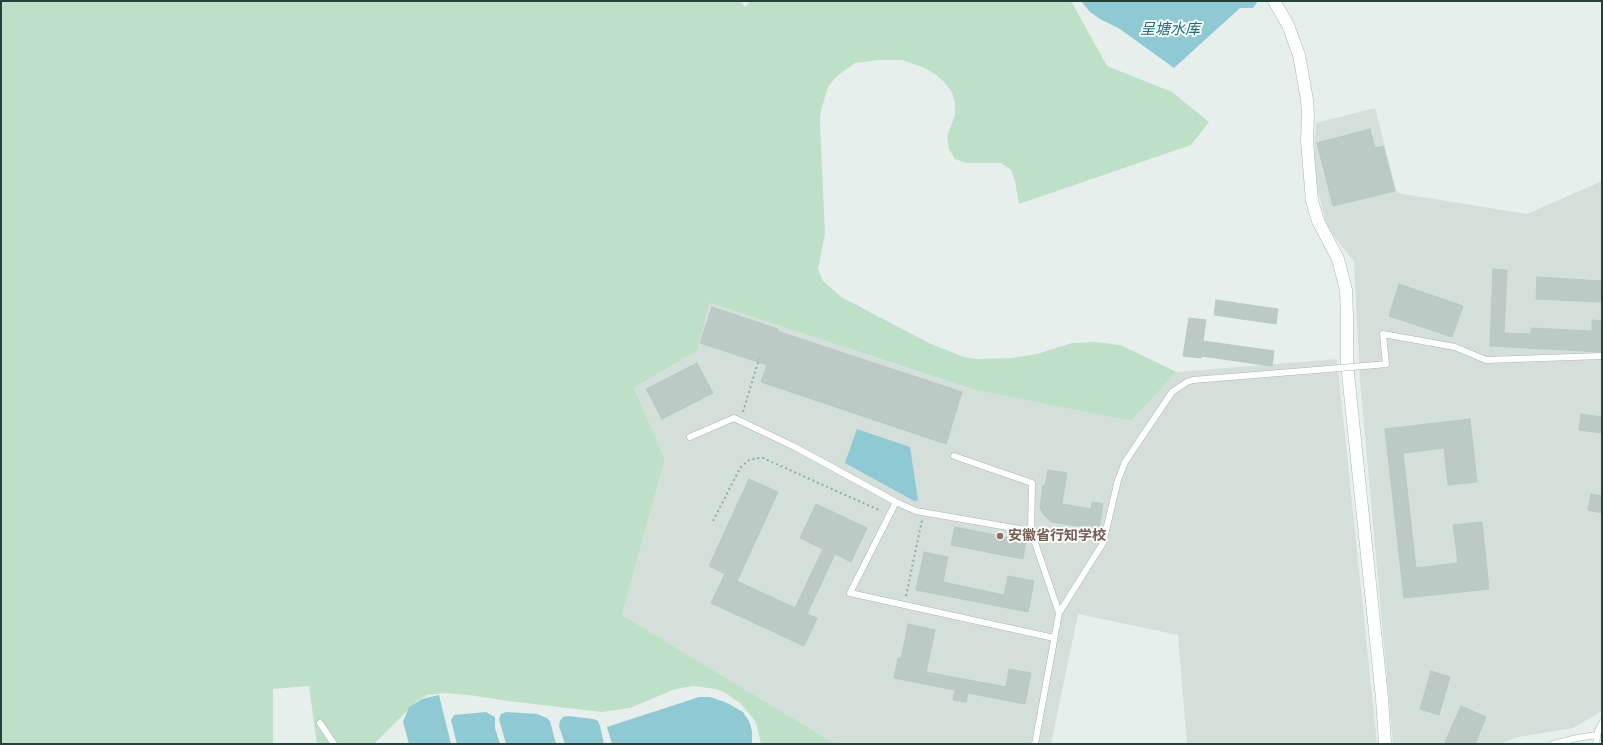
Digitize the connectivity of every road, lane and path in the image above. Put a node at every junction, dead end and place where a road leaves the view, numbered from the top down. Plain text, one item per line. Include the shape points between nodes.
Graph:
1 (1274, 1) edge
2 (1602, 356) edge
3 (759, 359) dead end
4 (740, 421) junction
5 (690, 437) dead end
6 (954, 456) dead end
7 (896, 502) junction
8 (923, 512) junction
9 (890, 515) junction
10 (713, 521) dead end
11 (1031, 531) junction
12 (904, 605) junction
13 (1059, 612) junction
14 (1054, 638) junction
15 (320, 723) dead end
16 (1602, 723) edge
17 (1597, 735) junction
18 (334, 744) edge
19 (1035, 744) edge
20 (1385, 744) edge
21 (1553, 744) edge
22 (1596, 744) edge

1 - 20 street via 1288,26 1299,55 1308,100 1307,141 1312,201 1318,221 1338,260 1346,290 1347,364
2 - 13 lane, bridge via 1486,360 1455,348 1382,334 1386,364 1193,380 1176,388 1125,462 1118,480 1103,544
3 - 4 path
4 - 5 lane via 734,418
4 - 7 lane via 795,447
6 - 11 lane via 1032,483
7 - 8 lane
7 - 9 lane
8 - 11 lane
8 - 12 path
9 - 10 path via 758,458 749,460 740,468
9 - 12 lane via 850,593
11 - 13 lane
12 - 14 lane
13 - 14 lane
14 - 19 lane
15 - 18 lane
16 - 17 lane
17 - 21 lane
17 - 22 lane

